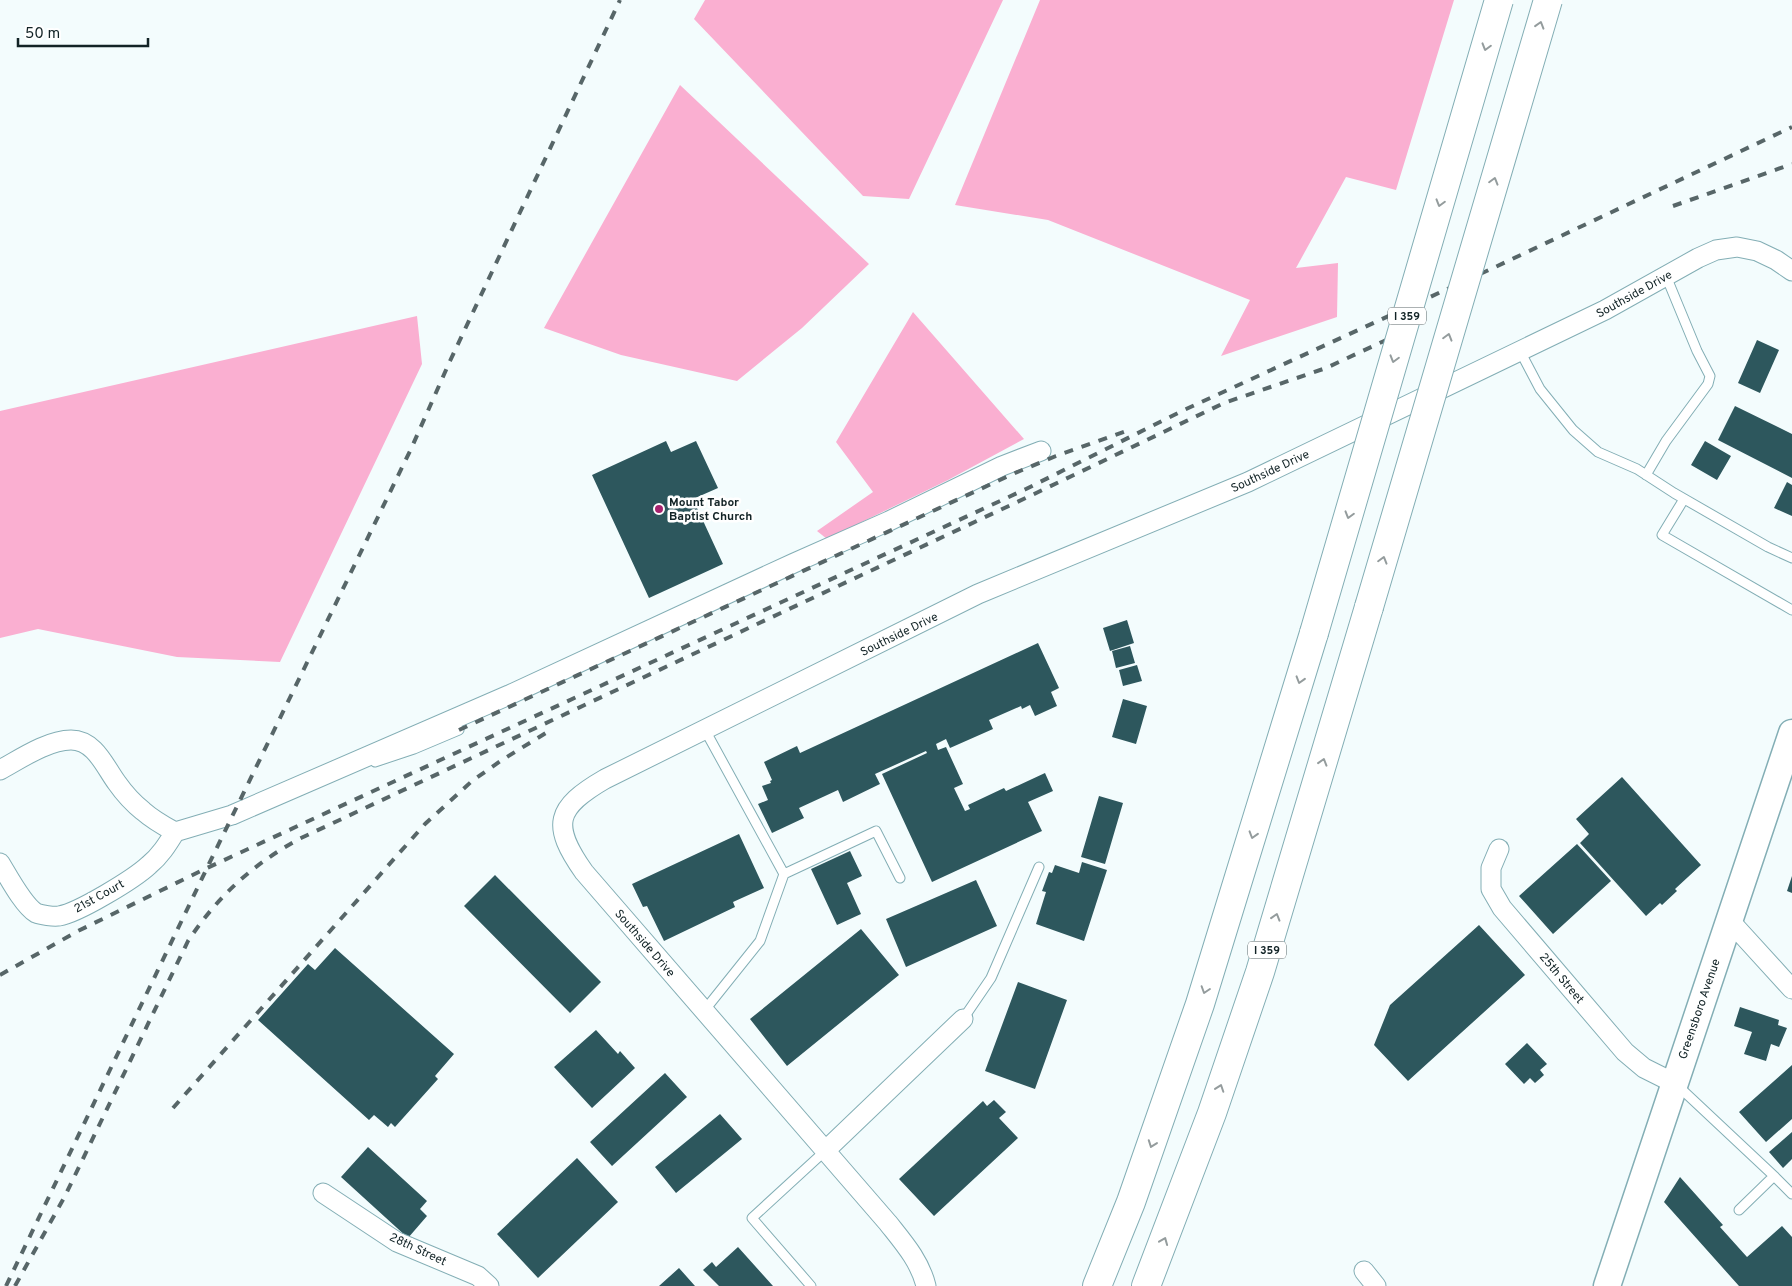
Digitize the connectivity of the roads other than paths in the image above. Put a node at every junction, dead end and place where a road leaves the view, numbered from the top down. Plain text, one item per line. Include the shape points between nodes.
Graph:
1 (1499, 0) edge
2 (1548, 0) edge
3 (1792, 270) edge
4 (1666, 276) junction
5 (1520, 351) junction
6 (1041, 451) dead end
7 (1646, 475) junction
8 (1684, 499) junction
9 (1792, 558) edge
10 (1792, 610) edge
11 (459, 730) dead end
12 (705, 730) junction
13 (1792, 733) edge
14 (0, 770) edge
15 (298, 787) junction
16 (175, 832) junction
17 (1499, 849) dead end
18 (0, 863) edge
19 (1039, 867) dead end
20 (784, 874) junction
21 (900, 878) dead end
22 (1730, 921) junction
23 (1792, 989) edge
24 (704, 1011) junction
25 (963, 1018) joint
26 (1674, 1082) junction
27 (825, 1150) junction
28 (1774, 1176) junction
29 (323, 1193) dead end
30 (1792, 1194) edge
31 (1739, 1210) dead end
32 (489, 1286) edge
33 (811, 1286) edge
34 (926, 1286) edge
35 (1097, 1286) edge
36 (1146, 1286) edge
37 (1607, 1286) edge

1 -> 35 highway, I 359, bridge via 1314,633 1200,1004 1131,1202
36 -> 2 highway, I 359, bridge via 1209,1122 1260,972
3 - 4 street, Southside Drive via 1757,251 1738,247 1716,250
4 - 5 street, Southside Drive
4 - 7 lane via 1710,376 1708,384 1666,441
5 - 7 lane via 1540,389 1573,430 1598,452
5 - 12 street, Southside Drive via 1248,482 978,594
6 - 15 street via 1002,466 509,695
7 - 8 lane
8 - 9 lane
8 - 10 lane via 1662,534
11 - 15 lane via 414,749
12 - 20 lane
12 - 24 street, Southside Drive via 589,789 574,799 563,816 564,837 584,872
13 - 22 main road, Greensboro Avenue
14 - 16 street via 50,744 71,740 84,744 100,757 116,782 143,812
15 - 16 street via 232,815
16 - 18 street, 21st Court via 163,851 137,874 77,910 57,917 36,913 22,898
17 - 26 street, 25th Street via 1491,868 1491,889 1502,908 1625,1052 1644,1068
19 - 25 lane via 990,978
20 - 21 lane via 876,831
20 - 24 lane via 760,940
22 - 23 street
22 - 26 main road, Greensboro Avenue
24 - 27 street, Southside Drive
25 - 27 street
26 - 28 lane
26 - 37 main road, Greensboro Avenue
27 - 33 lane via 752,1218
27 - 34 street, Southside Drive via 914,1256
28 - 30 lane
28 - 31 lane
29 - 32 street, 28th Street via 397,1242 478,1276

